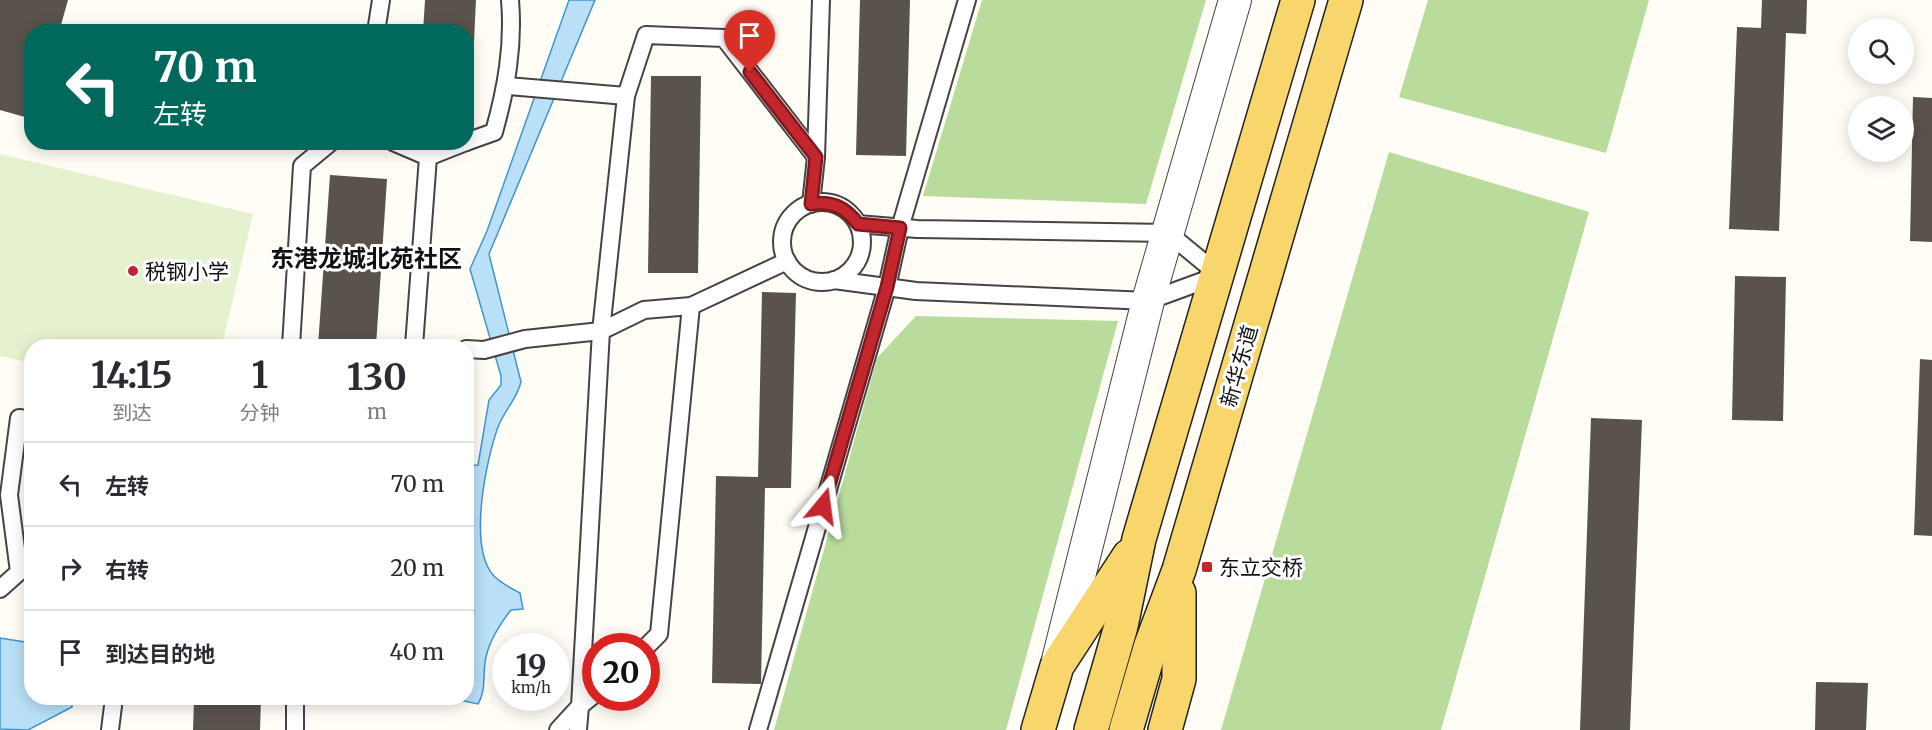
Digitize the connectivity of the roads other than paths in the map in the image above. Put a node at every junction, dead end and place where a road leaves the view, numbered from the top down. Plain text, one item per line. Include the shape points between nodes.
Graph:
1 (381, 0) edge
2 (510, 0) edge
3 (821, 0) edge
4 (967, 0) edge
5 (1235, 0) edge
6 (1298, 0) edge
7 (1346, 0) edge
8 (377, 24) edge
9 (507, 86) junction
10 (626, 96) junction
11 (474, 139) edge
12 (321, 150) edge
13 (412, 150) edge
14 (446, 150) edge
15 (428, 157) junction
16 (816, 157) junction
17 (811, 204) junction
18 (858, 224) junction
19 (900, 228) junction
20 (1168, 233) junction
21 (787, 261) junction
22 (1219, 275) junction
23 (834, 280) junction
24 (887, 287) junction
25 (1148, 301) junction
26 (691, 306) junction
27 (600, 331) junction
28 (291, 339) edge
29 (415, 339) edge
30 (474, 349) edge
31 (24, 419) edge
32 (1139, 540) junction
33 (1179, 570) junction
34 (0, 589) edge
35 (659, 633) edge
36 (1057, 666) junction
37 (113, 705) edge
38 (295, 705) edge
39 (580, 706) junction
40 (110, 730) edge
41 (295, 730) edge
42 (558, 730) edge
43 (578, 730) edge
44 (758, 730) edge
45 (1038, 730) edge
46 (1091, 730) edge
47 (1126, 730) edge
48 (1165, 730) edge

1 - 8 lane
2 - 9 lane
3 - 16 lane
4 - 19 lane
5 - 20 street
6 - 22 main road
7 - 33 main road, 新华东道
9 - 10 lane
9 - 11 lane via 494,132
10 - 16 lane via 646,35 724,38
10 - 27 lane
12 - 28 lane via 302,166
13 - 15 lane
14 - 15 lane
15 - 29 lane
16 - 17 lane
17 - 18 lane via 838,205
17 - 21 lane via 801,208 785,226 782,238
18 - 19 lane
18 - 23 lane via 862,237 856,264
19 - 20 lane
19 - 24 lane
20 - 22 lane
20 - 25 street
21 - 23 lane via 807,279
21 - 26 lane
22 - 25 lane
22 - 32 main road
23 - 24 lane
24 - 25 lane
24 - 44 lane
25 - 36 street
26 - 27 lane via 644,310
26 - 35 lane
27 - 30 lane
27 - 39 lane
31 - 34 lane via 19,418 9,495 19,572
32 - 36 main road
32 - 46 main road via 1121,626
33 - 47 main road, 新华东道
33 - 48 main road via 1179,679
36 - 45 main road
37 - 40 lane
38 - 41 lane
39 - 42 lane
39 - 43 lane

